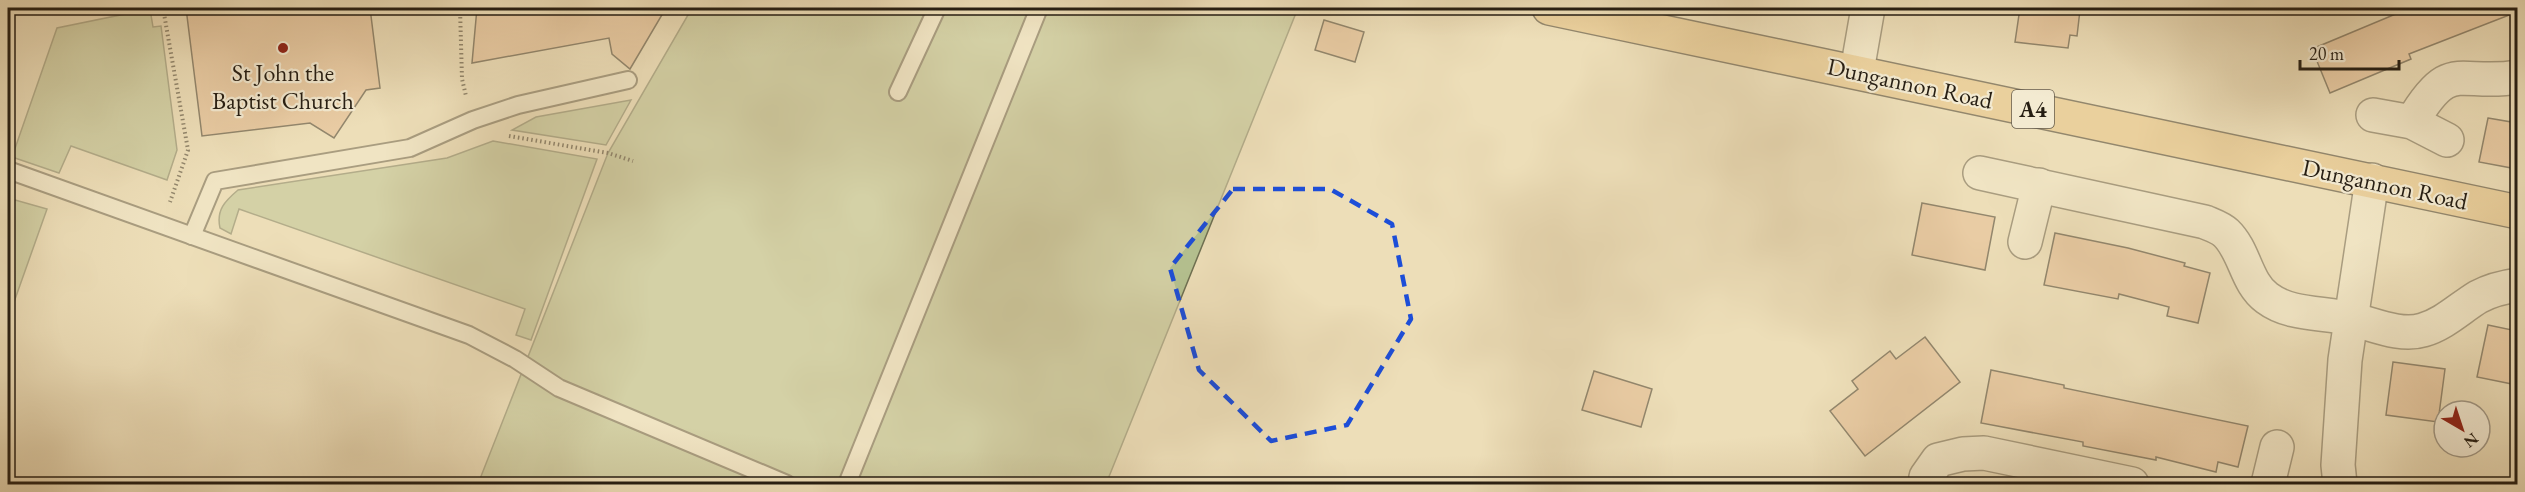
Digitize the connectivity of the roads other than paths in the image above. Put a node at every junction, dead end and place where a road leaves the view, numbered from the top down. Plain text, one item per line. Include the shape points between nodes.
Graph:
1 (937, 8) edge
2 (1039, 8) edge
3 (1549, 8) edge
4 (1868, 8) edge
5 (1857, 71) junction
6 (2517, 77) edge
7 (628, 80) dead end
8 (898, 92) dead end
9 (2373, 116) dead end
10 (2412, 122) junction
11 (2448, 140) dead end
12 (8, 170) edge
13 (1980, 173) dead end
14 (2372, 180) junction
15 (2039, 186) junction
16 (2517, 212) edge
17 (192, 236) junction
18 (2025, 242) dead end
19 (2517, 285) edge
20 (2351, 318) junction
21 (2277, 447) dead end
22 (787, 484) edge
23 (847, 484) edge
24 (1924, 484) edge
25 (2132, 484) edge
26 (2268, 484) edge
27 (2340, 484) edge

1 - 8 lane
2 - 23 lane
3 - 5 main road, Dungannon Road / A4
4 - 5 street
5 - 14 main road, Dungannon Road / A4
6 - 10 street via 2453,78 2434,88
7 - 17 lane via 518,105 410,148 215,181
9 - 10 street
10 - 11 street
12 - 17 lane
13 - 15 street
14 - 16 main road, Dungannon Road / A4
14 - 20 street
15 - 18 street
15 - 20 street via 2205,222 2225,232 2266,298 2281,306
17 - 22 lane via 469,335 559,388
19 - 20 street via 2488,293 2420,331 2378,327
20 - 27 street via 2344,360
21 - 26 street
24 - 25 street via 1938,460 1984,453

